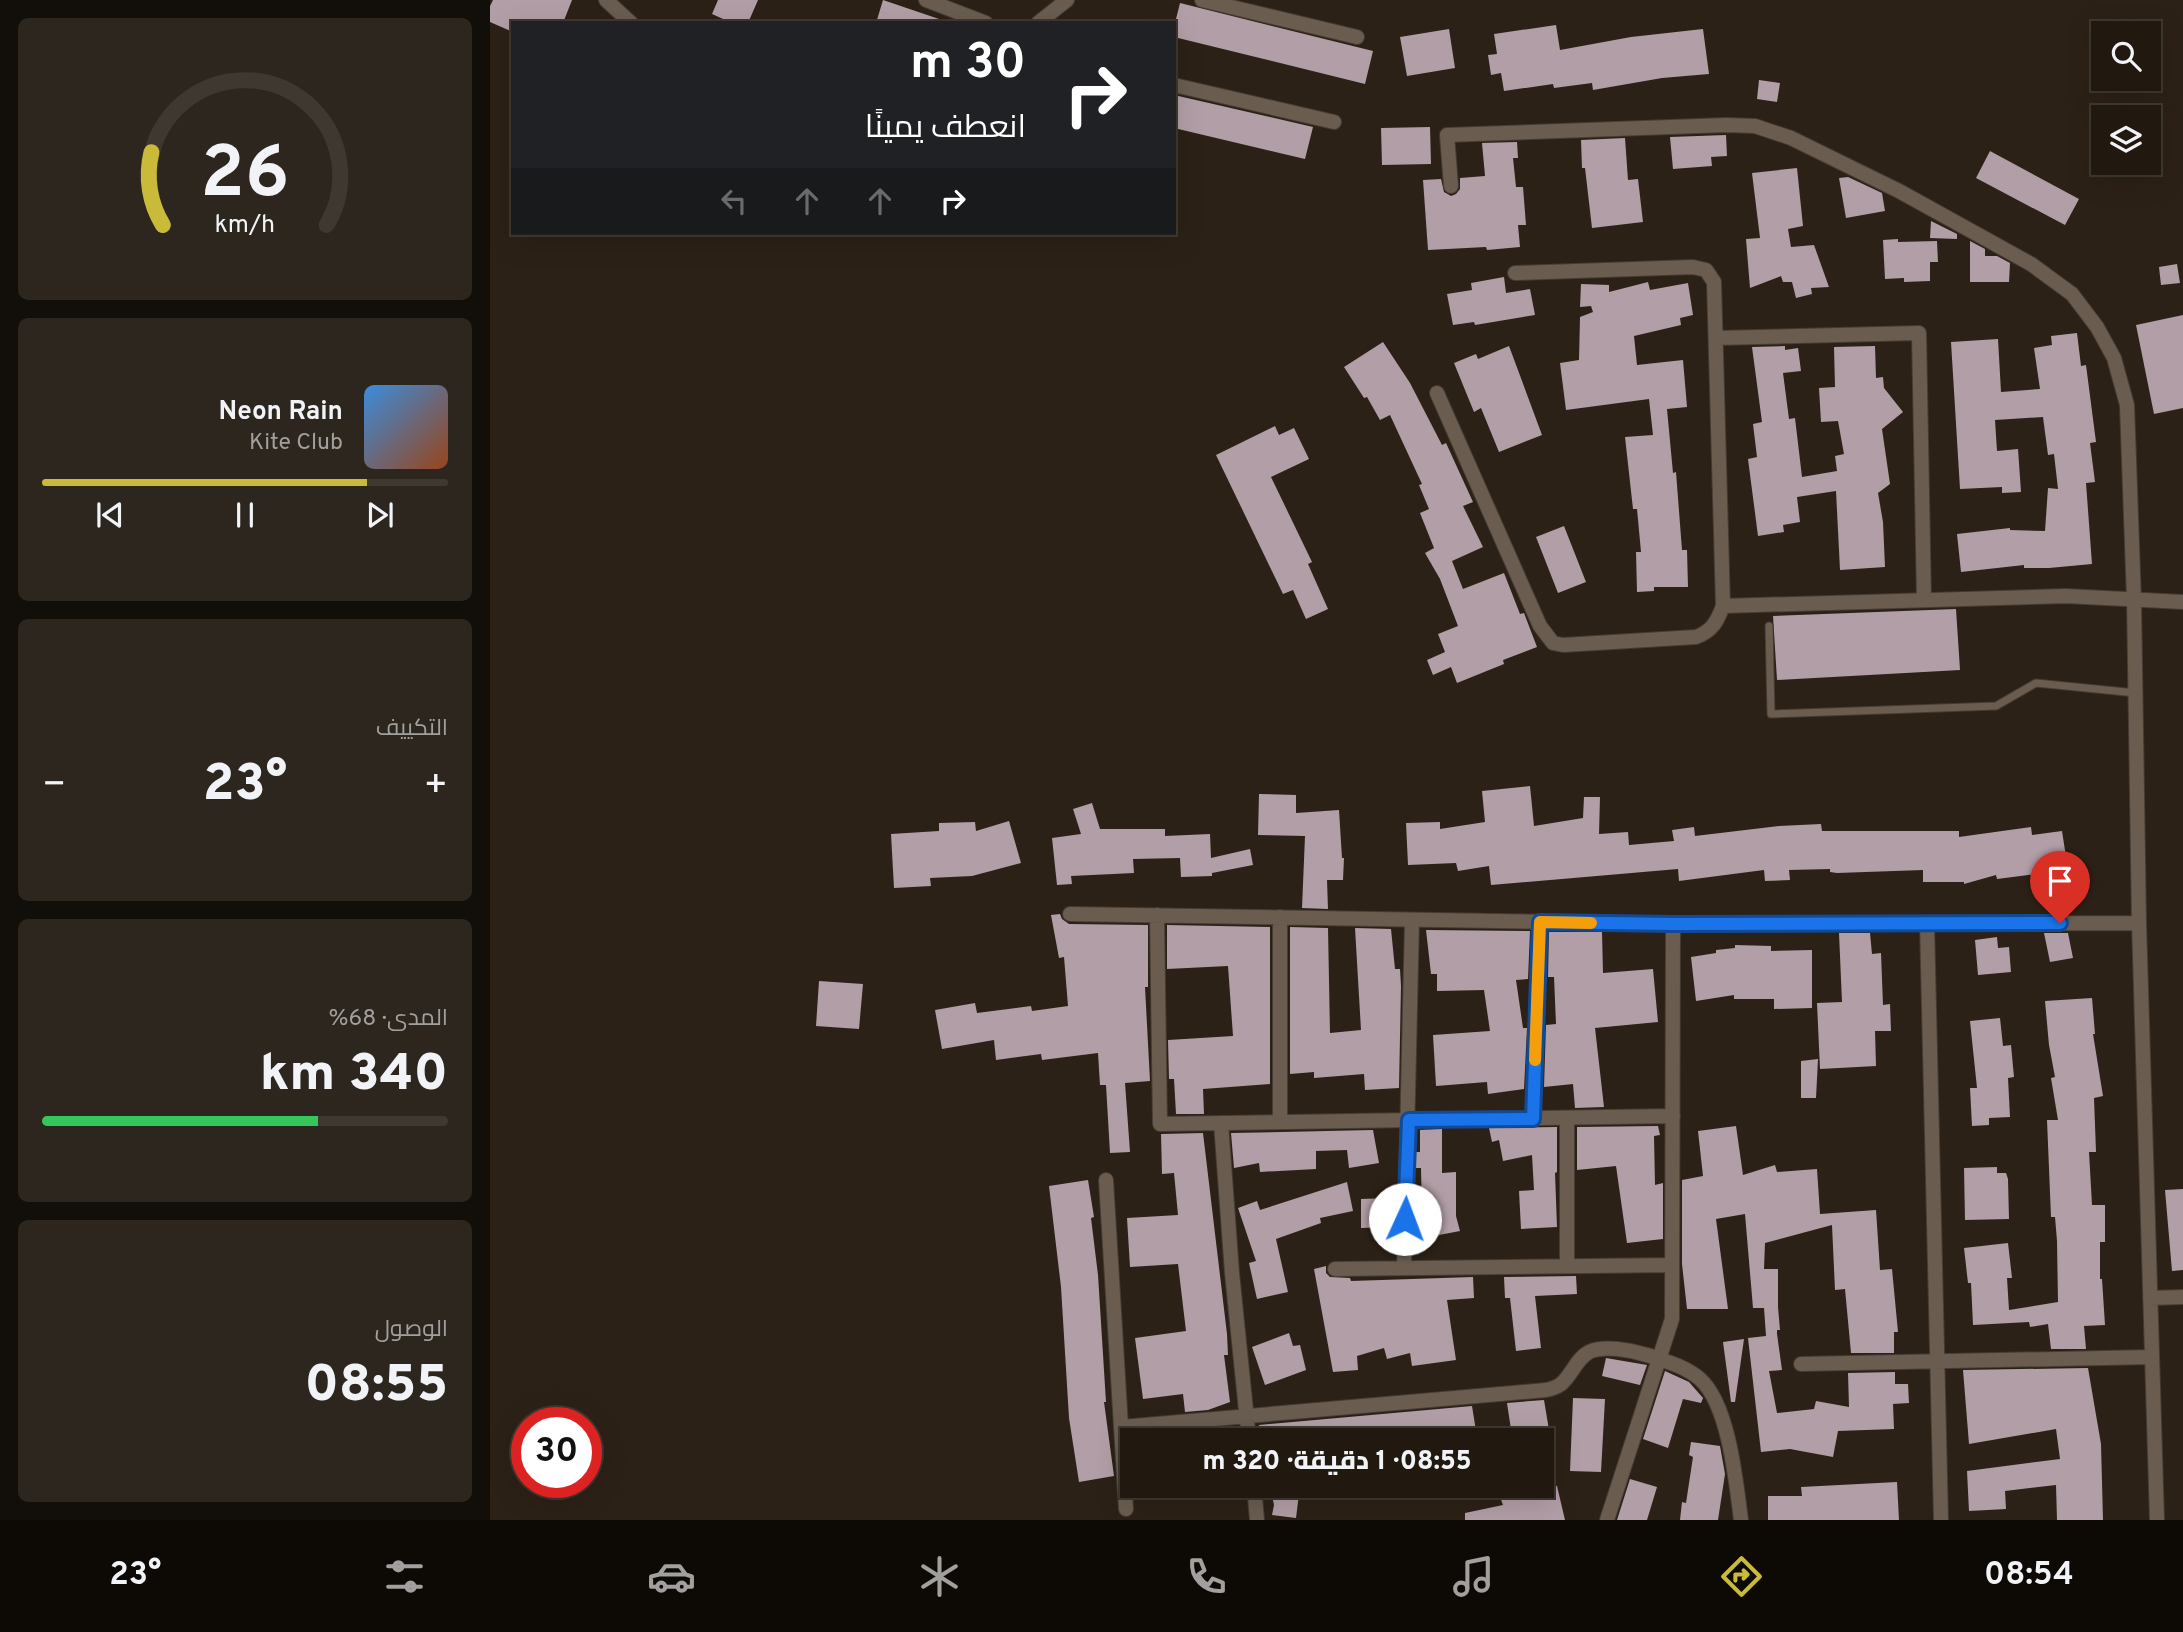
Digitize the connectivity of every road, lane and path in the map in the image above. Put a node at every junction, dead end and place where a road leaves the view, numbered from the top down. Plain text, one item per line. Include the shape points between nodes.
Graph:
1 (606, 0) edge
2 (926, 0) edge
3 (1067, 0) edge
4 (1202, 0) edge
5 (629, 21) edge
6 (981, 21) edge
7 (1041, 21) edge
8 (1357, 37) dead end
9 (1176, 85) edge
10 (1334, 122) dead end
11 (1451, 186) dead end
12 (1515, 272) dead end
13 (1716, 338) junction
14 (1437, 393) dead end
15 (1924, 600) junction
16 (2134, 600) junction
17 (2183, 601) edge
18 (1723, 606) junction
19 (1769, 626) dead end
20 (2136, 693) junction
21 (1070, 914) dead end
22 (1157, 915) junction
23 (1280, 917) junction
24 (1412, 920) junction
25 (1540, 922) junction
26 (1927, 923) junction
27 (2139, 923) junction
28 (1673, 924) junction
29 (1673, 1116) junction
30 (1567, 1118) junction
31 (1533, 1119) junction
32 (1409, 1120) junction
33 (1280, 1122) junction
34 (1221, 1123) junction
35 (1106, 1180) dead end
36 (1672, 1265) junction
37 (1567, 1266) junction
38 (1404, 1268) junction
39 (1335, 1269) dead end
40 (2183, 1297) edge
41 (2150, 1298) junction
42 (2152, 1357) junction
43 (1659, 1359) junction
44 (1938, 1361) junction
45 (1801, 1364) dead end
46 (1247, 1416) junction
47 (1122, 1427) junction
48 (1248, 1428) edge
49 (1255, 1498) edge
50 (1126, 1509) dead end
51 (1257, 1520) edge
52 (1607, 1520) edge
53 (1741, 1520) edge
54 (1941, 1520) edge
55 (2157, 1520) edge

1 - 5 street
2 - 6 street
3 - 7 street
4 - 8 street
9 - 10 street
11 - 16 street via 1447,135 1755,126 1791,138 1899,191 2031,264 2072,294 2114,358 2127,405
12 - 13 street via 1706,270 1714,282
13 - 15 street via 1919,333
13 - 18 street
14 - 18 street via 1540,626 1553,643 1696,637 1709,632
15 - 16 street via 2066,596
15 - 18 street
16 - 17 street
16 - 20 street
19 - 20 lane via 1771,714 1996,706 2036,683
20 - 27 street
21 - 22 street
22 - 23 street
22 - 34 street via 1160,1124
23 - 24 street
23 - 33 street
24 - 25 street
24 - 32 street
25 - 28 street
25 - 31 street
26 - 27 street
26 - 28 street
26 - 44 street
27 - 41 street
28 - 29 street
29 - 30 street
29 - 36 street
30 - 31 street
30 - 37 street
31 - 32 street
32 - 33 street
32 - 38 street
33 - 34 street
34 - 46 street
35 - 47 street
36 - 37 street
36 - 43 street via 1672,1319
37 - 38 street
38 - 39 street
40 - 41 street
41 - 42 street
42 - 44 street
42 - 55 street
43 - 46 street via 1640,1353 1590,1351 1560,1384 1546,1391
43 - 52 street
43 - 53 street via 1700,1379 1720,1408
44 - 45 street
44 - 54 street
46 - 47 street
46 - 48 street
47 - 50 street
49 - 51 street

